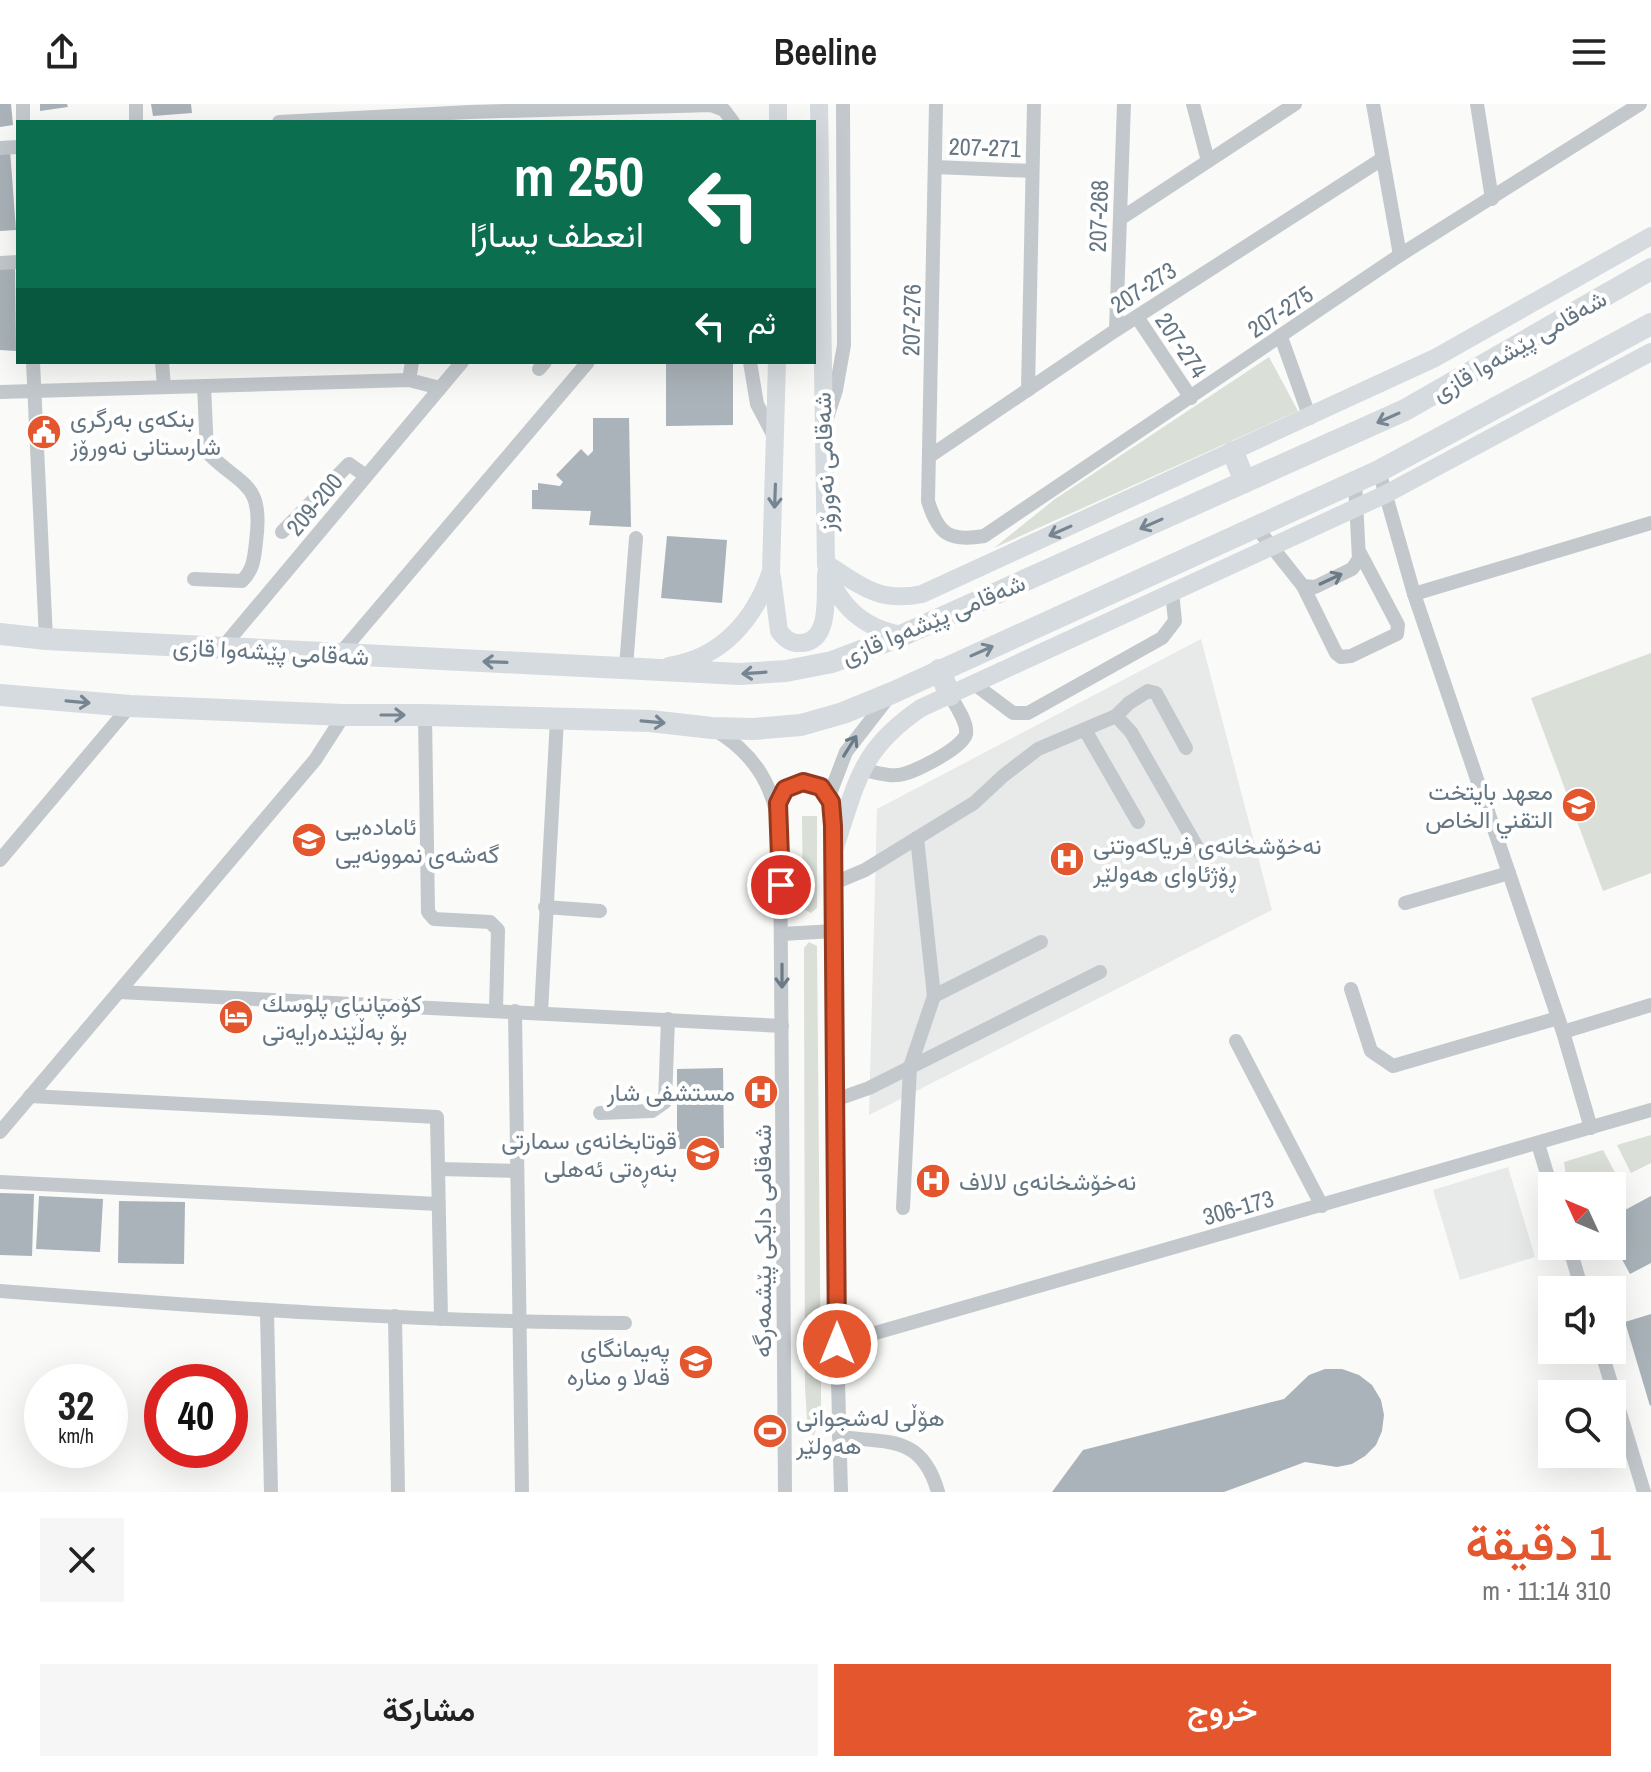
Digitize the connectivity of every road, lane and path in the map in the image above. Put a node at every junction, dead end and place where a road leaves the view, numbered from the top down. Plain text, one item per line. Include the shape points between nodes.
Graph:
1 (819, 104) edge
2 (843, 104) edge
3 (936, 104) edge
4 (1034, 104) edge
5 (1124, 104) edge
6 (1193, 104) edge
7 (1373, 104) edge
8 (1477, 104) edge
9 (1640, 104) edge
10 (1291, 105) edge
11 (470, 108) edge
12 (348, 111) edge
13 (402, 119) edge
14 (292, 120) edge
15 (732, 120) edge
16 (1382, 159) junction
17 (1208, 161) junction
18 (935, 167) junction
19 (1032, 171) junction
20 (1492, 199) junction
21 (1120, 219) junction
22 (1651, 236) edge
23 (1400, 255) junction
24 (1651, 269) edge
25 (1137, 317) junction
26 (1651, 324) edge
27 (1116, 330) junction
28 (1281, 337) junction
29 (1651, 352) edge
30 (33, 364) edge
31 (162, 364) edge
32 (412, 364) edge
33 (460, 364) edge
34 (586, 364) edge
35 (750, 364) edge
36 (777, 364) edge
37 (409, 380) junction
38 (204, 386) junction
39 (164, 387) junction
40 (440, 388) junction
41 (1028, 390) junction
42 (34, 391) junction
43 (0, 392) edge
44 (1191, 398) junction
45 (1310, 418) junction
46 (823, 429) junction
47 (777, 441) junction
48 (1233, 452) junction
49 (930, 456) junction
50 (1379, 471) junction
51 (366, 476) junction
52 (1245, 482) junction
53 (1355, 482) junction
54 (1386, 494) junction
55 (1357, 507) junction
56 (1651, 523) edge
57 (1256, 527) junction
58 (282, 532) dead end
59 (943, 533) joint
60 (636, 538) dead end
61 (1270, 546) junction
62 (1360, 553) junction
63 (827, 564) junction
64 (771, 571) junction
65 (194, 579) dead end
66 (1303, 586) junction
67 (1172, 592) junction
68 (1414, 594) junction
69 (1424, 623) junction
70 (1398, 630) junction
71 (0, 634) edge
72 (903, 635) junction
73 (46, 639) junction
74 (223, 647) junction
75 (339, 655) junction
76 (626, 667) junction
77 (656, 668) junction
78 (939, 670) junction
79 (973, 683) junction
80 (892, 693) junction
81 (0, 695) edge
82 (950, 695) junction
83 (130, 706) junction
84 (344, 715) junction
85 (425, 715) junction
86 (1116, 716) junction
87 (557, 719) junction
88 (712, 728) junction
89 (1085, 730) junction
90 (1186, 748) dead end
91 (862, 770) junction
92 (831, 802) junction
93 (778, 810) junction
94 (1138, 822) dead end
95 (917, 838) junction
96 (834, 850) junction
97 (0, 860) edge
98 (1205, 861) dead end
99 (1509, 873) junction
100 (834, 883) junction
101 (1405, 903) dead end
102 (545, 907) junction
103 (600, 911) dead end
104 (834, 931) junction
105 (782, 934) junction
106 (1041, 942) dead end
107 (1100, 972) dead end
108 (1351, 989) dead end
109 (119, 992) junction
110 (934, 996) junction
111 (1651, 1005) edge
112 (496, 1010) junction
113 (515, 1011) junction
114 (541, 1012) junction
115 (668, 1019) junction
116 (1560, 1025) junction
117 (782, 1026) junction
118 (1236, 1041) dead end
119 (910, 1067) junction
120 (30, 1096) junction
121 (835, 1100) junction
122 (1651, 1110) edge
123 (600, 1113) dead end
124 (1591, 1128) junction
125 (0, 1132) edge
126 (1538, 1144) junction
127 (439, 1169) junction
128 (517, 1171) junction
129 (1547, 1172) edge
130 (0, 1182) edge
131 (438, 1204) junction
132 (1322, 1206) junction
133 (903, 1208) dead end
134 (0, 1291) edge
135 (267, 1312) junction
136 (395, 1316) junction
137 (441, 1319) junction
138 (519, 1322) junction
139 (625, 1323) dead end
140 (837, 1344) junction
141 (1605, 1364) edge
142 (839, 1437) junction
143 (271, 1492) edge
144 (398, 1492) edge
145 (522, 1492) edge
146 (785, 1492) edge
147 (841, 1492) edge
148 (938, 1492) edge
149 (1644, 1492) edge

1 - 46 main road, شەقامی نەورۆز
2 - 46 street via 844,345
3 - 18 street, 207-276
4 - 19 street
5 - 21 street, 207-268
6 - 17 street
7 - 16 street
8 - 20 street
9 - 20 street, 207-275
10 - 17 street
11 - 13 street
11 - 15 street via 711,105
12 - 13 street
12 - 14 street
16 - 23 street
16 - 25 street, 207-273
17 - 21 street
18 - 19 street, 207-271
18 - 49 street, 207-276
19 - 41 street
20 - 23 street, 207-275
21 - 27 street, 207-268
22 - 45 main road via 1435,358
23 - 28 street, 207-275
24 -> 52 highway, شەقامی پێشەوا قازی via 1405,410
25 - 27 street, 207-273
25 - 44 street, 207-274
26 - 50 highway, شەقامی پێشەوا قازی
27 - 41 street, 207-273
28 - 44 street, 207-275
28 - 45 street
29 - 54 main road
30 - 42 street
31 - 39 street
32 - 37 street
33 - 40 street, 209-200
34 - 75 street
35 - 47 street via 757,404
36 - 47 main road, شەقامی نەورۆز
37 - 38 street
37 - 40 street
38 - 39 street
38 - 65 street via 207,452 256,496 259,521 252,570 242,581
39 - 42 street
40 - 51 street, 209-200
41 - 49 street, 207-273
42 - 43 street
42 - 73 street
44 - 59 street, 207-275 via 984,536 963,539
45 - 48 main road
46 - 63 main road, شەقامی نەورۆز
47 -> 64 main road, شەقامی نەورۆز
48 - 52 highway
48 -> 63 main road via 922,594 881,596
49 - 59 street, 207-276 via 928,501
50 - 53 highway, شەقامی پێشەوا قازی
50 - 54 street
51 - 58 street via 349,464
51 - 74 street, 209-200
52 -> 72 highway, شەقامی پێشەوا قازی
53 - 55 street
53 - 57 highway, شەقامی پێشەوا قازی
54 - 55 main road
54 - 68 street
55 - 61 main road
55 - 62 street
56 - 68 street
57 - 61 street
78 -> 57 highway, شەقامی پێشەوا قازی
60 - 76 street
61 - 66 street
61 - 67 main road
66 -> 62 street via 1315,587 1352,569
62 - 70 street
63 - 64 main road via 822,627 813,640 802,643 787,640 777,628
63 - 72 main road, شەقامی نەورۆز via 849,610 874,627
64 - 77 main road, شەقامی نەورۆز via 753,613 721,646 690,661
66 - 70 street via 1341,657
67 - 79 main road
67 - 79 street via 1175,621 1162,638 1028,713 1013,713
68 - 69 street
69 - 70 street
69 - 99 street
71 - 73 highway, شەقامی پێشەوا قازی
72 -> 77 highway, شەقامی پێشەوا قازی via 832,662 786,671 740,674
73 - 74 highway, شەقامی پێشەوا قازی
74 - 75 highway, شەقامی پێشەوا قازی
76 -> 75 highway, شەقامی پێشەوا قازی
76 - 77 highway, شەقامی پێشەوا قازی
78 - 80 highway, شەقامی پێشەوا قازی
78 - 82 highway
79 - 82 main road
80 - 88 highway, شەقامی پێشەوا قازی via 801,725
92 -> 80 street via 846,752
81 -> 83 highway, شەقامی پێشەوا قازی
82 - 91 main road via 888,732
82 - 91 street via 967,732 962,742 898,776
83 - 84 highway, شەقامی پێشەوا قازی
83 - 97 street
84 -> 85 highway, شەقامی پێشەوا قازی
84 - 109 street via 315,760
85 - 87 highway, شەقامی پێشەوا قازی
85 - 112 street via 428,912 434,919 490,922 498,930
86 - 89 street
86 - 90 street via 1148,691 1156,693
86 - 98 street via 1131,732
87 -> 88 highway, شەقامی پێشەوا قازی
87 - 102 street
88 - 93 street, شەقامی دایکی پێشمەرگە via 752,760
89 - 94 street
89 - 95 street via 1038,749 974,803
91 - 96 main road
92 - 93 street via 821,787 803,782 785,789
92 - 96 street
93 - 105 street, شەقامی دایکی پێشمەرگە
95 - 100 street
95 - 110 street
96 - 100 street
99 - 101 street
99 - 116 street
100 - 104 street
102 - 103 street
102 - 114 street
104 - 105 street
104 - 121 street
105 -> 117 street, شەقامی دایکی پێشمەرگە
106 - 110 street
107 - 119 street
108 - 116 street via 1371,1051 1393,1066
109 - 112 street
109 - 120 street
110 - 119 street
111 - 116 street
112 - 113 street
113 - 114 street
113 - 128 street
114 - 115 street
115 - 117 street
115 - 123 street via 665,1102 652,1111
116 - 124 street
117 - 146 street, شەقامی دایکی پێشمەرگە
118 - 132 street
119 - 121 street
119 - 133 street
120 - 125 street
120 - 127 street via 437,1117
121 - 140 street
122 - 124 street, 306-173
124 - 126 street, 306-173
126 - 129 street
126 - 132 street, 306-173
127 - 128 street
127 - 131 street
128 - 138 street
130 - 131 street
131 - 137 street
132 - 140 street, 306-173
134 - 135 street
135 - 136 street
135 - 143 street
136 - 137 street
136 - 144 street
137 - 138 street
138 - 139 street
138 - 145 street
140 - 142 street
141 - 149 street
142 - 147 street
142 - 148 street via 904,1445 917,1452 932,1470

